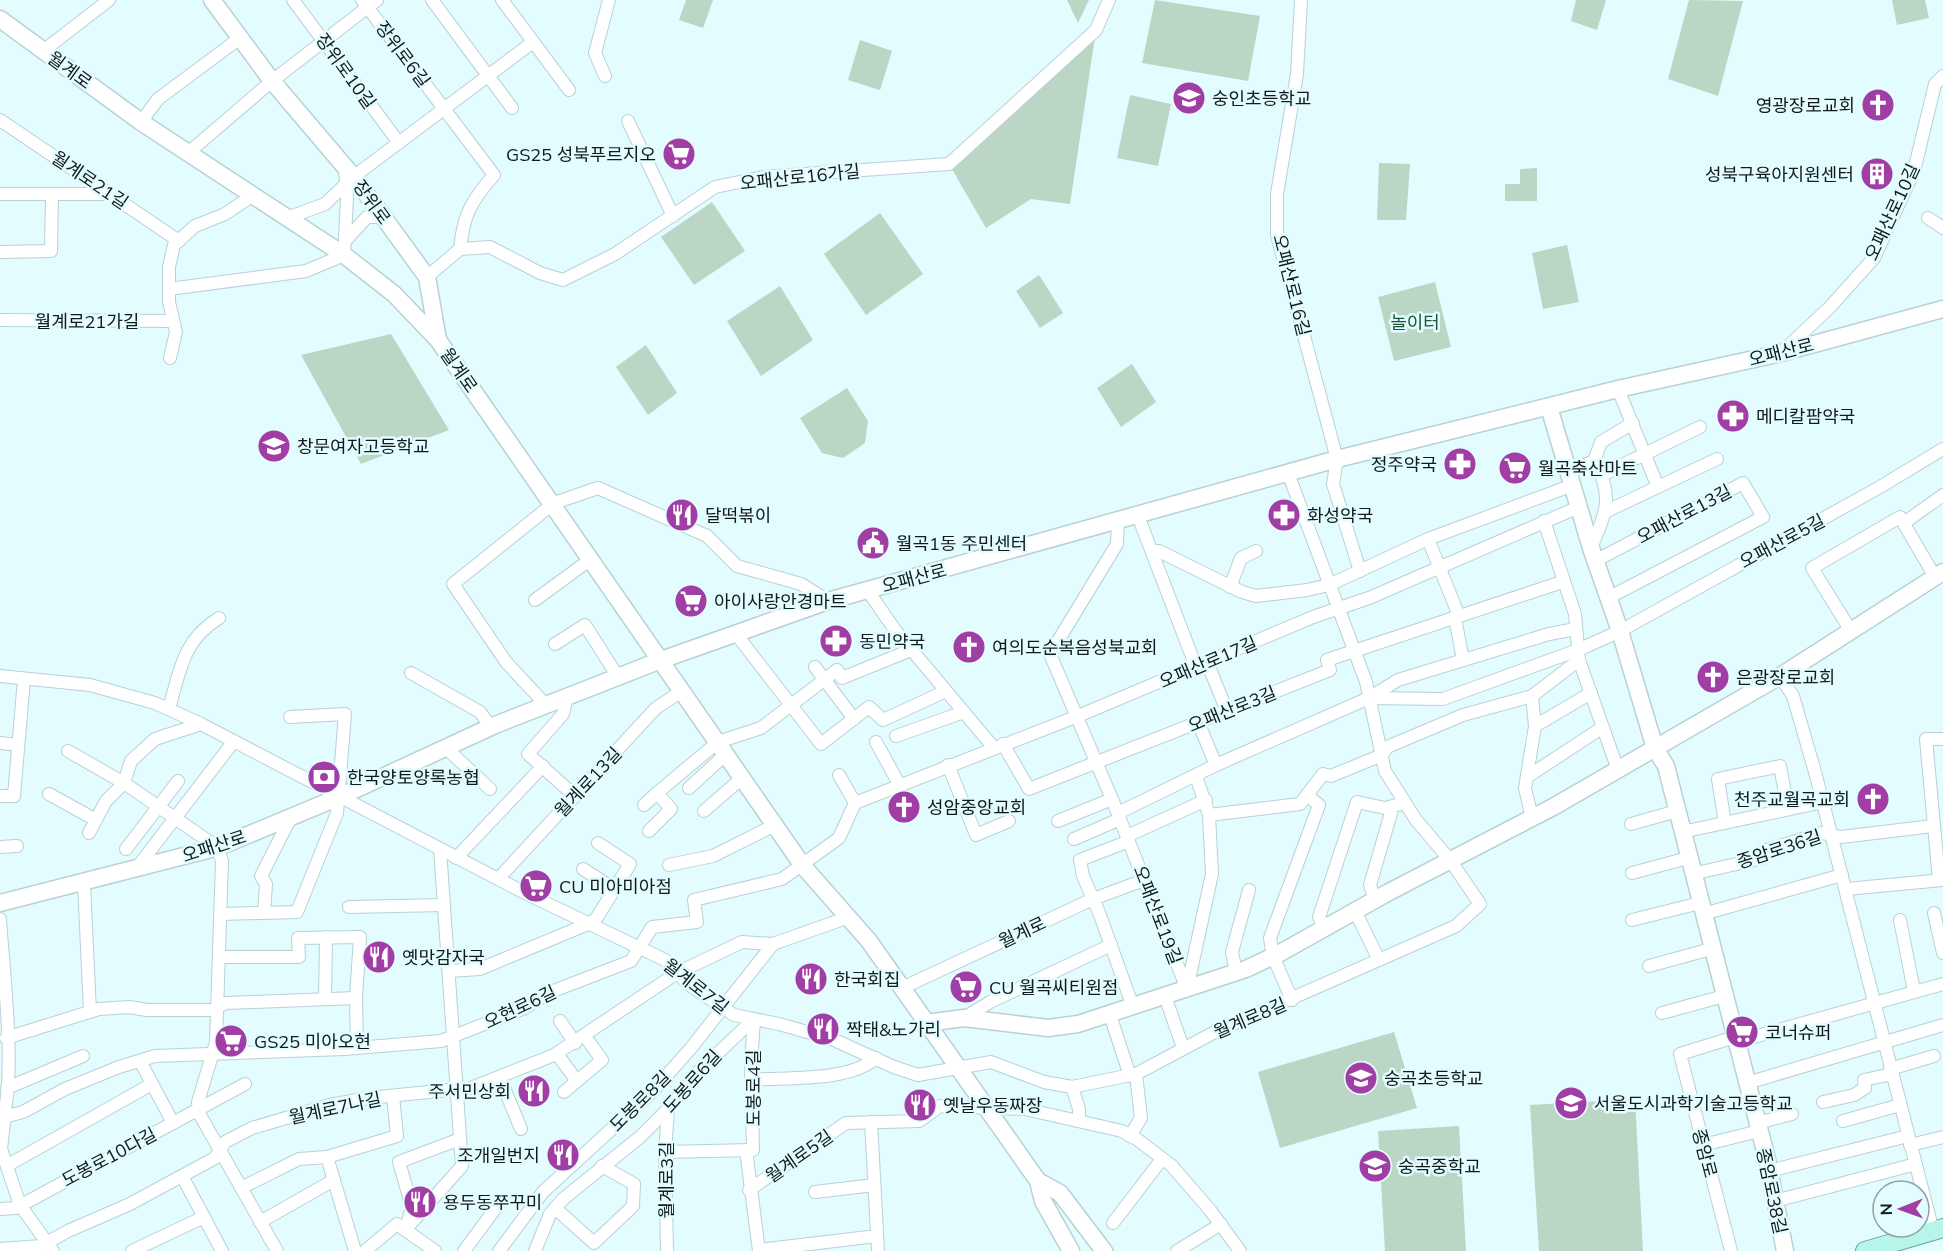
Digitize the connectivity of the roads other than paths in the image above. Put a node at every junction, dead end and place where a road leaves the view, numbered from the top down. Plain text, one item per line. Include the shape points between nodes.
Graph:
1 (109, 0) edge
2 (212, 0) edge
3 (293, 0) edge
4 (432, 0) edge
5 (502, 0) edge
6 (609, 0) edge
7 (1108, 0) edge
8 (1301, 0) edge
9 (369, 2) edge
10 (0, 19) edge
11 (240, 38) junction
12 (324, 41) junction
13 (533, 42) junction
14 (44, 51) junction
15 (1943, 75) edge
16 (488, 76) junction
17 (605, 76) dead end
18 (272, 81) junction
19 (569, 90) dead end
20 (512, 108) dead end
21 (444, 109) junction
22 (0, 120) edge
23 (628, 121) dead end
24 (141, 122) junction
25 (399, 142) junction
26 (188, 153) junction
27 (348, 176) junction
28 (0, 194) edge
29 (52, 194) junction
30 (110, 194) junction
31 (252, 196) junction
32 (673, 216) junction
33 (383, 217) junction
34 (287, 218) junction
35 (1928, 218) dead end
36 (1943, 228) edge
37 (179, 241) junction
38 (345, 247) junction
39 (460, 249) junction
40 (0, 252) edge
41 (427, 277) junction
42 (169, 289) junction
43 (1943, 309) edge
44 (0, 320) edge
45 (174, 321) junction
46 (438, 339) junction
47 (1781, 353) junction
48 (170, 358) dead end
49 (1618, 388) junction
50 (1549, 407) junction
51 (1633, 423) junction
52 (1700, 427) dead end
53 (1943, 449) edge
54 (1644, 454) junction
55 (1337, 459) junction
56 (1717, 459) dead end
57 (1594, 461) junction
58 (1288, 473) junction
59 (1602, 475) junction
60 (1571, 479) junction
61 (1658, 487) junction
62 (1943, 495) edge
63 (554, 503) junction
64 (1579, 507) junction
65 (1607, 511) junction
66 (1138, 516) junction
67 (1544, 521) junction
68 (1118, 522) junction
69 (1904, 523) junction
70 (1428, 539) junction
71 (1152, 551) junction
72 (1256, 551) dead end
73 (1593, 555) junction
74 (591, 559) junction
75 (1439, 566) junction
76 (1360, 571) junction
77 (1939, 575) edge
78 (1562, 582) junction
79 (1329, 585) junction
80 (1230, 587) junction
81 (868, 591) junction
82 (1608, 598) junction
83 (535, 600) dead end
84 (828, 601) junction
85 (1338, 609) junction
86 (219, 618) dead end
87 (1455, 618) junction
88 (1576, 629) junction
89 (1620, 631) junction
90 (1851, 631) junction
91 (736, 634) junction
92 (555, 644) dead end
93 (911, 650) junction
94 (1354, 650) junction
95 (1579, 655) junction
96 (661, 660) junction
97 (1463, 660) junction
98 (1201, 664) junction
99 (815, 668) dead end
100 (411, 673) dead end
101 (0, 676) edge
102 (1780, 676) junction
103 (618, 677) junction
104 (24, 679) junction
105 (824, 680) junction
106 (682, 691) junction
107 (946, 691) junction
108 (1591, 693) junction
109 (1532, 696) junction
110 (567, 697) junction
111 (1369, 698) junction
112 (546, 705) junction
113 (790, 706) junction
114 (169, 709) junction
115 (1227, 711) junction
116 (964, 712) junction
117 (1078, 716) junction
118 (290, 717) dead end
119 (854, 719) junction
120 (1198, 723) junction
121 (201, 724) junction
122 (1535, 726) junction
123 (491, 727) junction
124 (1603, 728) junction
125 (896, 736) dead end
126 (1943, 739) edge
127 (234, 741) junction
128 (876, 742) dead end
129 (0, 744) edge
130 (18, 745) junction
131 (999, 746) junction
132 (446, 748) junction
133 (722, 748) junction
134 (1655, 748) junction
135 (68, 751) dead end
136 (1382, 755) junction
137 (1097, 763) junction
138 (948, 765) junction
139 (1216, 765) junction
140 (543, 766) junction
141 (1618, 770) junction
142 (839, 775) dead end
143 (1196, 776) junction
144 (742, 777) junction
145 (1527, 777) junction
146 (178, 781) dead end
147 (124, 783) junction
148 (899, 784) junction
149 (490, 789) dead end
150 (689, 789) dead end
151 (657, 793) junction
152 (49, 794) dead end
153 (1307, 795) junction
154 (0, 796) edge
155 (575, 796) junction
156 (339, 797) junction
157 (1112, 799) junction
158 (1206, 800) junction
159 (1823, 802) junction
160 (855, 803) junction
161 (1405, 803) junction
162 (644, 805) dead end
163 (158, 807) junction
164 (1390, 807) junction
165 (1788, 809) junction
166 (704, 811) dead end
167 (1677, 811) junction
168 (1209, 815) junction
169 (1119, 816) junction
170 (291, 817) junction
171 (1532, 818) junction
172 (175, 819) junction
173 (96, 820) junction
174 (1058, 820) dead end
175 (1009, 821) dead end
176 (1725, 823) junction
177 (1631, 824) dead end
178 (775, 825) junction
179 (1933, 825) junction
180 (649, 831) dead end
181 (1682, 832) junction
182 (88, 833) dead end
183 (1831, 835) junction
184 (1128, 838) junction
185 (1074, 839) dead end
186 (598, 843) dead end
187 (17, 846) dead end
188 (0, 847) edge
189 (217, 847) junction
190 (126, 849) dead end
191 (440, 849) junction
192 (456, 858) junction
193 (1450, 860) junction
194 (669, 865) dead end
195 (803, 866) junction
196 (1690, 866) junction
197 (583, 869) dead end
198 (136, 870) junction
199 (1632, 873) dead end
200 (1842, 875) junction
201 (498, 879) junction
202 (1144, 880) junction
203 (1941, 880) edge
204 (84, 884) junction
205 (1846, 889) junction
206 (614, 890) junction
207 (1249, 890) dead end
208 (1093, 899) junction
209 (1376, 900) junction
210 (0, 903) edge
211 (444, 905) junction
212 (349, 907) dead end
213 (1701, 909) junction
214 (1355, 911) junction
215 (264, 913) junction
216 (1934, 913) dead end
217 (221, 914) junction
218 (849, 918) junction
219 (0, 919) edge
220 (1632, 920) dead end
221 (1900, 920) dead end
222 (588, 924) junction
223 (1324, 929) junction
224 (326, 938) junction
225 (773, 944) junction
226 (1111, 945) junction
227 (1711, 948) junction
228 (639, 949) junction
229 (1943, 953) edge
230 (221, 957) junction
231 (1273, 957) junction
232 (1379, 960) junction
233 (1649, 966) dead end
234 (449, 971) junction
235 (1236, 972) junction
236 (677, 973) junction
237 (1943, 984) edge
238 (902, 988) junction
239 (1187, 989) junction
240 (1914, 991) junction
241 (1165, 996) junction
242 (1724, 996) junction
243 (356, 998) junction
244 (325, 999) junction
245 (1292, 1000) junction
246 (1874, 1004) junction
247 (218, 1006) junction
248 (1133, 1007) junction
249 (723, 1008) junction
250 (90, 1012) junction
251 (1662, 1012) dead end
252 (1110, 1015) junction
253 (964, 1018) junction
254 (754, 1019) junction
255 (560, 1021) dead end
256 (926, 1023) junction
257 (1943, 1025) edge
258 (454, 1036) junction
259 (6, 1038) junction
260 (580, 1039) junction
261 (1735, 1040) junction
262 (1883, 1041) junction
263 (357, 1048) junction
264 (1183, 1048) junction
265 (213, 1053) junction
266 (557, 1054) junction
267 (83, 1056) dead end
268 (1934, 1056) dead end
269 (876, 1058) junction
270 (140, 1061) junction
271 (959, 1067) junction
272 (1891, 1071) junction
273 (1133, 1075) junction
274 (500, 1078) junction
275 (751, 1080) junction
276 (577, 1081) junction
277 (1747, 1083) junction
278 (153, 1084) junction
279 (244, 1084) dead end
280 (1072, 1087) junction
281 (7, 1088) junction
282 (564, 1092) dead end
283 (458, 1093) junction
284 (1854, 1095) junction
285 (393, 1096) junction
286 (1823, 1102) dead end
287 (1900, 1105) junction
288 (987, 1108) junction
289 (199, 1109) junction
290 (668, 1109) junction
291 (1792, 1114) dead end
292 (1860, 1116) junction
293 (1, 1120) edge
294 (1079, 1121) junction
295 (1843, 1121) dead end
296 (871, 1122) junction
297 (173, 1123) junction
298 (1758, 1127) junction
299 (521, 1129) dead end
300 (1130, 1136) junction
301 (1943, 1137) edge
302 (460, 1139) junction
303 (1909, 1141) junction
304 (1703, 1145) junction
305 (219, 1149) junction
306 (746, 1150) junction
307 (665, 1152) junction
308 (327, 1157) junction
309 (1162, 1159) junction
310 (1916, 1164) junction
311 (8, 1165) junction
312 (602, 1166) junction
313 (1769, 1171) junction
314 (182, 1176) junction
315 (334, 1180) junction
316 (1038, 1181) junction
317 (874, 1185) junction
318 (241, 1188) junction
319 (749, 1190) junction
320 (815, 1192) dead end
321 (501, 1201) dead end
322 (1775, 1201) junction
323 (20, 1205) junction
324 (555, 1208) junction
325 (0, 1209) edge
326 (204, 1217) junction
327 (260, 1222) junction
328 (1113, 1223) dead end
329 (1221, 1224) junction
330 (405, 1230) junction
331 (1938, 1230) edge
332 (877, 1236) junction
333 (50, 1246) edge
334 (426, 1248) edge
335 (0, 1249) edge
336 (759, 1250) edge
337 (132, 1251) edge
338 (222, 1251) edge
339 (277, 1251) edge
340 (355, 1251) edge
341 (365, 1251) edge
342 (464, 1251) edge
343 (499, 1251) edge
344 (535, 1251) edge
345 (667, 1251) edge
346 (878, 1251) edge
347 (1071, 1251) edge
348 (1104, 1251) edge
349 (1177, 1251) edge
350 (1240, 1251) edge
351 (1731, 1251) edge
352 (1785, 1251) edge
353 (1865, 1251) edge

1 - 14 street
2 - 11 street, 장위로
3 - 12 street, 장위로10길
4 - 16 street
5 - 13 street
6 - 17 street via 595,53
7 - 32 street, 오패산로16가길 via 1096,30 948,164 763,177 715,187
8 - 55 street, 오패산로16길 via 1297,74 1278,194 1277,235
9 - 12 street
9 - 21 street, 장위로6길
10 - 14 street, 월계로
11 - 18 street, 장위로
11 - 24 street via 158,99
12 - 18 street
12 - 25 street, 장위로10길
13 - 16 street
13 - 19 street
14 - 24 street, 월계로
15 - 47 street, 오패산로10길 via 1935,84 1914,171 1874,258
16 - 20 street
16 - 21 street
18 - 26 street
18 - 27 street, 장위로
21 - 25 street
21 - 39 street, 장위로6길 via 494,176 477,195 462,223
22 - 30 street, 월계로21길
23 - 32 street
24 - 26 street, 월계로
25 - 27 street
26 - 31 street, 월계로
27 - 33 street, 장위로
27 - 34 street via 325,204
27 - 38 street
28 - 29 street
29 - 30 street
29 - 40 street via 51,251
30 - 37 street, 월계로21길
31 - 34 street, 월계로
31 - 37 street via 225,214 195,226
32 - 39 street, 오패산로16가길 via 615,254 563,280 489,247
33 - 38 street via 367,217
33 - 41 street, 장위로
34 - 38 street, 월계로
35 - 36 street
37 - 42 street via 174,245 169,267
38 - 42 street via 306,271
38 - 46 street, 월계로
39 - 41 street
41 - 46 street, 장위로
42 - 45 street
43 - 47 street, 오패산로
44 - 45 street, 월계로21가길
45 - 48 street via 176,332
46 - 63 street, 월계로
47 - 49 street, 오패산로
49 - 50 street, 오패산로
49 - 51 street
50 - 55 street, 오패산로
50 - 60 street
51 - 54 street
51 - 57 street via 1601,442
52 - 54 street
53 - 89 street, 오패산로5길 via 1880,488
54 - 59 street
54 - 61 street
55 - 58 street, 오패산로
55 - 76 street via 1334,484
56 - 61 street, 오패산로13길
57 - 59 street
57 - 60 street
58 - 66 street, 오패산로
58 - 79 street
59 - 65 street
60 - 64 street
60 - 70 street
61 - 65 street, 오패산로13길
62 - 69 street
63 - 74 street, 월계로
63 - 84 street via 598,488 706,536 738,566 801,584
63 - 112 street via 453,584 506,662
64 - 67 street, 오패산로17길
64 - 73 street
65 - 73 street
66 - 68 street, 오패산로
66 - 71 street
67 - 75 street, 오패산로17길
67 - 78 street
68 - 81 street, 오패산로
68 - 117 street, 오패산로19길 via 1117,544 1050,654
69 - 77 street
69 - 90 street via 1900,517 1812,568
70 - 75 street
70 - 76 street
71 - 80 street via 1159,550
71 - 98 street
72 - 80 street via 1241,558
73 - 82 street
73 - 82 street, 오패산로13길 via 1743,483 1763,517
74 - 83 street
74 - 96 street, 월계로
75 - 85 street, 오패산로17길
75 - 87 street via 1457,611
76 - 79 street
77 - 90 street
78 - 87 street
78 - 88 street via 1575,614
79 - 80 street via 1256,596
79 - 85 street
81 - 84 street, 오패산로
81 - 93 street
82 - 89 street
84 - 91 street, 오패산로
85 - 94 street
85 - 98 street, 오패산로17길
86 - 114 street via 201,629 186,650
87 - 94 street
87 - 97 street
88 - 95 street
88 - 97 street
89 - 95 street
89 - 134 street
90 - 102 street
91 - 96 street, 오패산로
91 - 113 street
92 - 103 street via 585,625
93 - 105 street via 842,678 837,670
93 - 107 street
94 - 111 street
94 - 115 street, 오패산로3길 via 1327,660 1330,670
95 - 108 street
95 - 109 street
95 - 111 street via 1443,699
96 - 103 street, 오패산로
96 - 106 street, 월계로
97 - 111 street via 1398,680
98 - 115 street
98 - 117 street, 오패산로17길
99 - 105 street
100 - 123 street via 480,712
101 - 104 street, 월계로7길
102 - 134 street
102 - 159 street, 종암로36길 via 1793,696
103 - 110 street, 오패산로
104 - 114 street, 월계로7길 via 90,685
104 - 130 street
105 - 113 street
105 - 119 street
106 - 133 street, 월계로
106 - 155 street, 월계로13길 via 656,708
107 - 116 street
107 - 119 street via 883,720 869,707
108 - 122 street
108 - 124 street
109 - 122 street
109 - 136 street via 1463,715 1387,747
110 - 112 street, 오패산로
110 - 140 street via 563,714 528,754
111 - 136 street
111 - 139 street
112 - 123 street, 오패산로
113 - 119 street via 821,744
113 - 133 street via 761,728
114 - 121 street, 월계로7길
115 - 120 street, 오패산로3길
116 - 125 street
116 - 131 street
117 - 131 street, 오패산로17길
117 - 137 street, 오패산로19길
118 - 156 street via 345,714
120 - 137 street, 오패산로3길
120 - 139 street
121 - 127 street, 월계로7길
121 - 147 street via 155,739 130,761
122 - 145 street
123 - 132 street, 오패산로
124 - 141 street
124 - 145 street
126 - 179 street via 1926,739
127 - 156 street, 월계로7길
127 - 172 street, 오패산로
128 - 148 street
129 - 130 street
130 - 154 street via 14,796
131 - 137 street via 1029,789
131 - 138 street, 오패산로17길
132 - 149 street
132 - 156 street, 오패산로
133 - 144 street, 월계로
133 - 150 street
133 - 151 street
134 - 141 street
134 - 167 street, 종암로38길 via 1666,766
135 - 147 street
136 - 153 street via 1331,776 1323,774
136 - 161 street via 1385,771
137 - 157 street, 오패산로19길
138 - 148 street, 오패산로17길
138 - 175 street via 976,835
139 - 143 street
140 - 155 street
140 - 192 street
141 - 171 street
142 - 160 street
143 - 158 street
143 - 169 street
144 - 166 street
144 - 178 street, 월계로
145 - 171 street via 1525,788
146 - 163 street
147 - 163 street
147 - 173 street via 106,801
148 - 160 street, 오패산로17길
151 - 162 street
151 - 180 street via 671,808
152 - 173 street
153 - 168 street via 1299,804
153 - 231 street via 1319,805 1270,938
155 - 201 street, 월계로13길
156 - 170 street, 오패산로
156 - 191 street, 월계로7길
156 - 215 street via 337,813 297,912
157 - 169 street, 오패산로19길
157 - 174 street
158 - 168 street
158 - 184 street
159 - 165 street
159 - 183 street, 종암로36길
160 - 195 street via 839,838
161 - 164 street
161 - 193 street
163 - 172 street
163 - 190 street
164 - 209 street via 1370,885
164 - 223 street via 1357,802 1319,916
165 - 176 street
165 - 176 street via 1780,766 1718,779
167 - 177 street
167 - 181 street, 종암로38길
168 - 239 street via 1212,874
169 - 184 street, 오패산로19길
169 - 185 street
170 - 189 street, 오패산로
170 - 215 street, 오패산로 via 261,876 266,884
171 - 193 street
172 - 189 street
172 - 198 street, 오패산로
173 - 182 street
176 - 181 street
178 - 194 street via 713,855
178 - 195 street, 월계로
179 - 183 street, 종암로36길
179 - 203 street
181 - 196 street, 종암로38길
183 - 196 street, 종암로36길 via 1822,833 1763,851 1763,858
183 - 200 street, 종암로36길
184 - 202 street, 오패산로19길
184 - 208 street via 1080,860
186 - 206 street via 630,864
187 - 188 street
189 - 198 street, 오패산로
189 - 217 street via 222,861
191 - 192 street, 월계로7길
191 - 211 street
192 - 201 street, 월계로7길
193 - 209 street
193 - 232 street, 월계로8길 via 1480,904 1456,926
195 - 218 street, 월계로
195 - 228 street via 782,879 694,900 697,922 652,927
196 - 199 street
196 - 213 street, 종암로38길
197 - 206 street
198 - 204 street, 오패산로
200 - 205 street, 종암로36길
200 - 213 street
201 - 222 street, 월계로7길
202 - 208 street, 월계로
202 - 239 street, 오패산로19길
203 - 205 street
204 - 210 street, 오패산로
204 - 250 street
205 - 246 street, 종암로36길
206 - 222 street via 596,919
207 - 235 street via 1232,952
208 - 226 street
208 - 238 street, 월계로
209 - 214 street
211 - 212 street
211 - 234 street
213 - 220 street
213 - 227 street, 종암로38길
214 - 223 street
214 - 232 street
215 - 217 street
216 - 229 street
217 - 230 street
218 - 225 street
218 - 238 street, 월계로
219 - 259 street
221 - 240 street
222 - 228 street, 월계로7길
222 - 234 street via 480,969
223 - 231 street
224 - 230 street via 298,938 298,957
224 - 243 street via 360,937
224 - 244 street
225 - 236 street via 742,942
225 - 249 street, 도봉로8길
226 - 248 street
226 - 253 street
227 - 233 street
227 - 242 street, 종암로38길
228 - 236 street, 월계로7길 via 665,960
228 - 258 street, 오현로6길 via 631,961
230 - 247 street
231 - 235 street
231 - 245 street
232 - 245 street, 월계로8길
234 - 258 street
235 - 239 street
236 - 249 street, 월계로7길
236 - 260 street
237 - 240 street
238 - 256 street, 월계로
239 - 241 street
240 - 246 street
241 - 248 street
241 - 264 street
242 - 251 street
242 - 261 street, 종암로38길
243 - 244 street
243 - 263 street
244 - 247 street
245 - 264 street, 월계로8길
246 - 261 street
246 - 262 street, 종암로36길
247 - 250 street via 212,1010 147,1010 129,1006
247 - 265 street
248 - 252 street
249 - 254 street, 월계로7길
249 - 343 street, 도봉로8길 via 653,1091 543,1192
250 - 259 street
252 - 253 street via 1048,1028
252 - 273 street
253 - 256 street
254 - 269 street, 월계로7길 via 832,1039
254 - 275 street, 도봉로4길
254 - 290 street, 도봉로6길 via 699,1071
255 - 260 street
256 - 271 street, 월계로
257 - 262 street
258 - 263 street, 오현로6길 via 441,1041
258 - 283 street
259 - 281 street
260 - 266 street
260 - 276 street via 602,1060
261 - 277 street, 종암로38길
261 - 304 street, 종암로 via 1680,1054
262 - 272 street, 종암로36길
262 - 277 street
263 - 265 street, 오현로6길
264 - 273 street, 월계로8길
265 - 270 street, 오현로6길 via 155,1056
265 - 289 street
266 - 274 street
266 - 276 street
267 - 281 street
268 - 272 street
269 - 271 street, 월계로7길 via 918,1075
269 - 275 street via 866,1067 842,1074
270 - 278 street
270 - 293 street, 오현로6길 via 65,1089
271 - 280 street, 월계로8길 via 991,1062 1044,1082
271 - 288 street, 월계로
272 - 284 street via 1864,1080 1865,1089
272 - 287 street, 종암로36길
273 - 280 street, 월계로8길
273 - 300 street via 1141,1118
274 - 283 street
274 - 299 street
275 - 306 street, 도봉로4길 via 753,1150
276 - 282 street
277 - 298 street, 종암로38길
278 - 297 street
278 - 311 street
279 - 289 street, 도봉로10다길
280 - 294 street
281 - 293 street
283 - 285 street, 월계로7나길 via 449,1090
283 - 302 street
284 - 286 street
284 - 292 street
285 - 305 street, 월계로7나길 via 330,1105 286,1117 252,1128
285 - 308 street via 398,1136
287 - 292 street
287 - 303 street, 종암로36길
288 - 294 street, 월계로5길 via 1024,1109
288 - 296 street, 월계로5길 via 940,1106 919,1121
288 - 316 street, 월계로
289 - 297 street, 도봉로10다길
289 - 305 street
290 - 307 street, 월계로3길
290 - 312 street, 도봉로6길
291 - 298 street, 종암로38길
292 - 295 street
293 - 311 street via 1,1149
294 - 300 street, 월계로5길
296 - 317 street
296 - 319 street, 월계로5길 via 846,1123
297 - 323 street, 도봉로10다길
298 - 304 street, 종암로38길
298 - 313 street, 종암로38길
300 - 309 street, 월계로5길
301 - 303 street
302 - 330 street via 462,1166
302 - 330 street via 399,1162 412,1207
303 - 310 street, 종암로36길
303 - 313 street
304 - 351 street, 종암로
305 - 314 street via 215,1158
305 - 318 street
306 - 307 street, 도봉로4길
306 - 319 street, 도봉로4길
307 - 345 street, 월계로3길
308 - 315 street
308 - 318 street via 299,1159
309 - 328 street
309 - 329 street, 월계로5길
310 - 322 street
310 - 331 street, 종암로36길
311 - 323 street
312 - 324 street, 도봉로6길
312 - 324 street via 634,1184 633,1206 594,1243
313 - 322 street, 종암로38길
314 - 326 street
314 - 333 street
315 - 327 street
315 - 340 street
316 - 347 street, 월계로 via 1043,1201
316 - 348 street, 월계로 via 1060,1193
317 - 320 street
317 - 332 street
318 - 327 street
319 - 336 street, 도봉로4길
321 - 342 street
322 - 352 street, 종암로38길
323 - 325 street, 도봉로10다길
323 - 333 street
324 - 344 street, 도봉로6길
326 - 337 street
326 - 338 street
327 - 339 street
329 - 349 street
329 - 350 street, 월계로5길
330 - 334 street
330 - 341 street via 397,1224
331 - 353 main road
332 - 336 street
332 - 346 street
333 - 335 street

